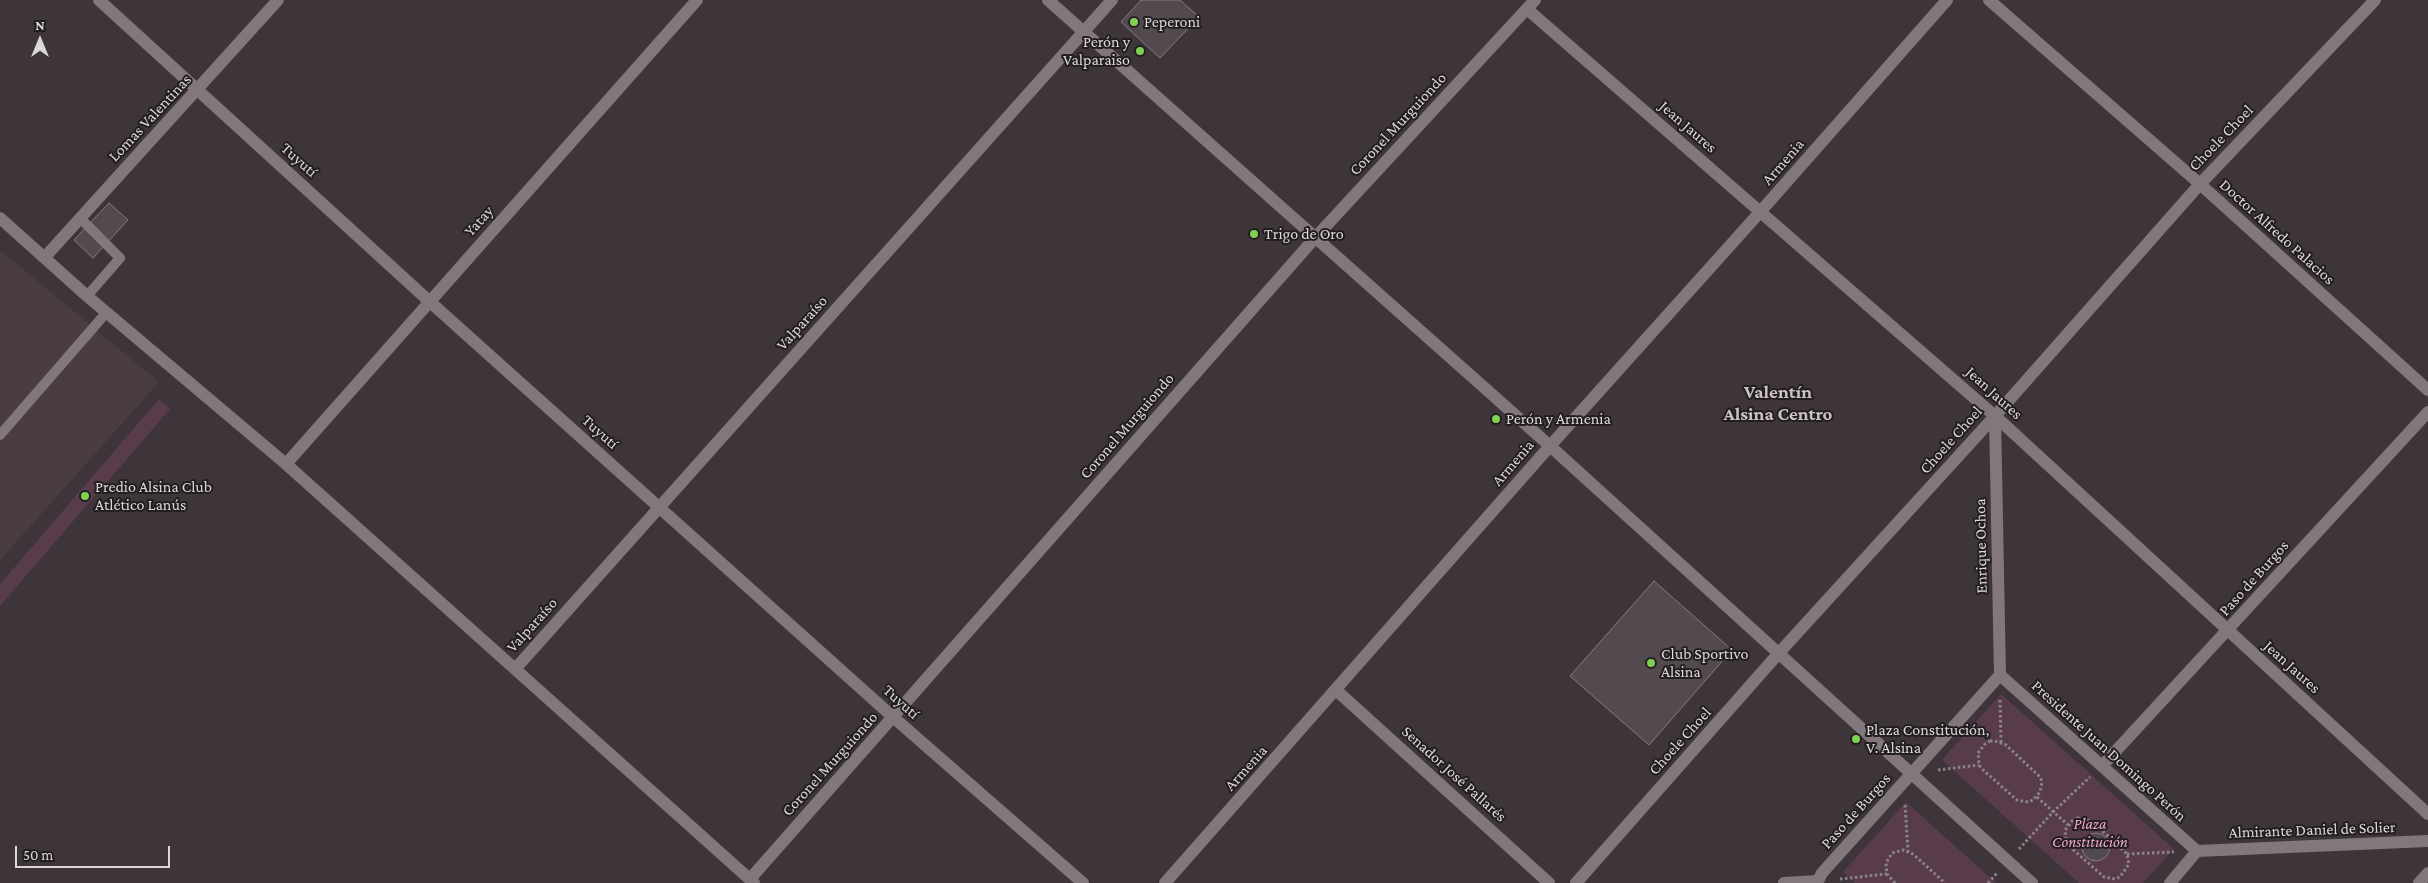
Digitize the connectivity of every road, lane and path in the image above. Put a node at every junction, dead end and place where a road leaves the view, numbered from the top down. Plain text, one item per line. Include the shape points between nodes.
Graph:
1 (99, 0) edge
2 (278, 0) edge
3 (697, 0) edge
4 (1048, 0) edge
5 (1112, 0) edge
6 (1947, 0) edge
7 (1989, 0) edge
8 (2374, 0) edge
9 (1531, 5) edge
10 (1084, 32) junction
11 (198, 90) junction
12 (2200, 184) junction
13 (1761, 211) junction
14 (0, 218) edge
15 (80, 218) junction
16 (1314, 239) junction
17 (45, 257) junction
18 (87, 296) junction
19 (429, 301) junction
20 (106, 313) junction
21 (2428, 390) edge
22 (2428, 412) edge
23 (1995, 416) junction
24 (0, 435) edge
25 (1550, 446) junction
26 (286, 464) junction
27 (659, 506) junction
28 (2228, 631) junction
29 (1778, 654) junction
30 (516, 668) junction
31 (2000, 675) junction
32 (1336, 690) junction
33 (893, 717) junction
34 (2001, 742) junction
35 (1979, 765) junction
36 (2102, 766) junction
37 (1907, 778) junction
38 (2037, 797) junction
39 (2053, 812) junction
40 (2428, 814) edge
41 (2068, 825) junction
42 (2428, 841) edge
43 (1908, 851) junction
44 (2197, 851) junction
45 (2127, 854) junction
46 (2008, 861) junction
47 (2428, 873) edge
48 (1887, 874) junction
49 (752, 881) edge
50 (2109, 881) edge
51 (1819, 882) edge
52 (1083, 883) edge
53 (1165, 883) edge
54 (1549, 883) edge
55 (1576, 883) edge
56 (1784, 883) edge
57 (1895, 883) edge
58 (1945, 883) edge
59 (2032, 883) edge
60 (2170, 883) edge
61 (2419, 883) edge

1 - 11 street, Tuyutí
2 - 11 street, Lomas Valentinas
3 - 19 street, Yatay
4 - 10 street
5 - 10 street, Valparaíso
6 - 13 street, Armenia
7 - 12 street, Doctor Alfredo Palacios
8 - 12 street, Choele Choel
9 - 13 street, Jean Jaures
9 - 16 street, Coronel Murguiondo
10 - 16 street
10 - 27 street, Valparaíso
11 - 15 street, Lomas Valentinas
11 - 19 street, Tuyutí
12 - 21 street, Doctor Alfredo Palacios
12 - 23 street, Choele Choel
13 - 23 street, Jean Jaures
13 - 25 street, Armenia
14 - 17 street
15 - 17 street, Lomas Valentinas
15 - 18 lane via 120,258
16 - 25 street
16 - 33 street, Coronel Murguiondo
17 - 18 street
18 - 20 street
19 - 26 street, Yatay
19 - 27 street, Tuyutí
20 - 24 lane
20 - 26 street
22 - 28 street, Paso de Burgos
23 - 28 street, Jean Jaures
23 - 29 street, Choele Choel
23 - 31 street, Enrique Ochoa
25 - 29 street
25 - 32 street, Armenia
26 - 30 street
27 - 30 street, Valparaíso
27 - 33 street, Tuyutí
28 - 36 street, Paso de Burgos
28 - 40 street, Jean Jaures
29 - 37 street
29 - 55 street, Choele Choel
30 - 49 street
31 - 34 path
31 - 36 street, Presidente Juan Domingo Perón
31 - 37 street, Paso de Burgos
32 - 53 street, Armenia
32 - 54 street, Senador José Pallarés
33 - 49 street, Coronel Murguiondo
33 - 52 street, Tuyutí
34 - 35 path via 1990,741 1980,748
34 - 38 path via 2040,777 2042,787
35 - 37 path
35 - 38 path via 2017,800 2028,802
36 - 39 path
36 - 44 street, Presidente Juan Domingo Perón
37 - 43 path
37 - 46 street
37 - 51 street, Paso de Burgos via 1822,873
38 - 39 path
39 - 41 path
39 - 46 path
41 - 45 path via 2077,818 2088,819
41 - 50 path via 2065,836 2069,846
42 - 44 street, Almirante Daniel de Solier
43 - 48 path via 1897,851 1888,858
43 - 58 path
44 - 45 path
44 - 60 street
45 - 50 path via 2129,864 2124,874
46 - 59 street
47 - 61 street
48 - 51 path
48 - 57 path
51 - 56 street

